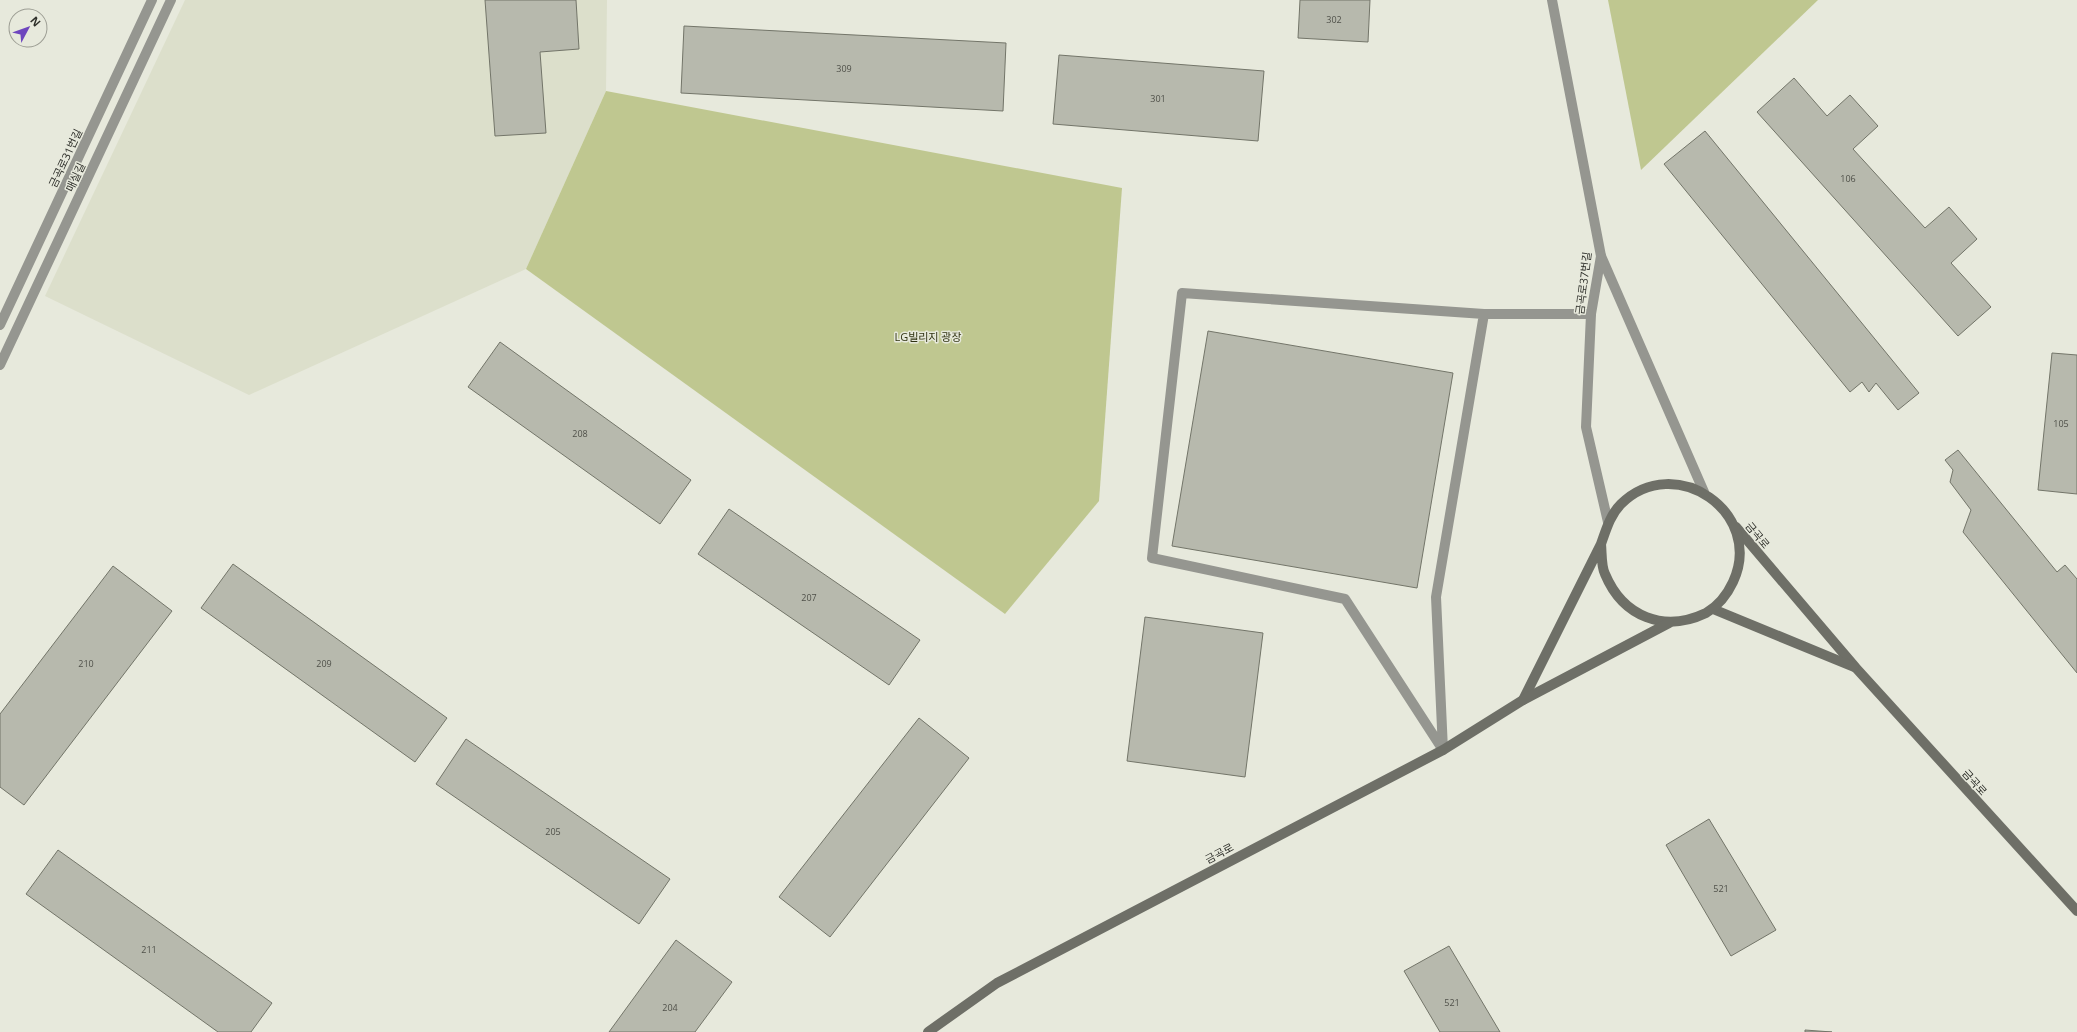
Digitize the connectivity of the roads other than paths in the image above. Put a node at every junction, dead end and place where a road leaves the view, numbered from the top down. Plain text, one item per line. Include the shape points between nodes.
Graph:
1 (152, 0) edge
2 (171, 0) edge
3 (1552, 0) edge
4 (1601, 256) junction
5 (1484, 314) junction
6 (1591, 314) junction
7 (0, 325) edge
8 (0, 365) edge
9 (1704, 492) junction
10 (1608, 522) junction
11 (1735, 526) junction
12 (1601, 544) junction
13 (1713, 609) junction
14 (1669, 623) junction
15 (1856, 668) junction
16 (1523, 700) junction
17 (1443, 750) junction
18 (2077, 912) edge
19 (928, 1032) edge

1 - 7 street, 금곡로31번길
2 - 8 street, 매실길
3 - 4 street, 금곡로37번길
4 - 6 street, 금곡로37번길
4 - 9 street
5 - 6 street
5 - 17 street via 1436,597
5 - 17 street via 1182,293 1152,558 1345,599
6 - 10 street, 금곡로37번길 via 1586,427
9 - 10 main road via 1682,485 1660,484 1639,491 1621,504
9 - 11 main road via 1722,506
10 - 12 main road
11 - 13 main road via 1740,548 1738,572 1728,592
11 - 15 main road, 금곡로
12 - 14 main road via 1604,573 1618,598 1640,616
12 - 16 main road
13 - 14 main road via 1692,620
13 - 15 main road, 금곡로
14 - 16 main road, 금곡로
15 - 18 main road, 금곡로
16 - 17 main road, 금곡로
17 - 19 main road, 금곡로 via 997,983

